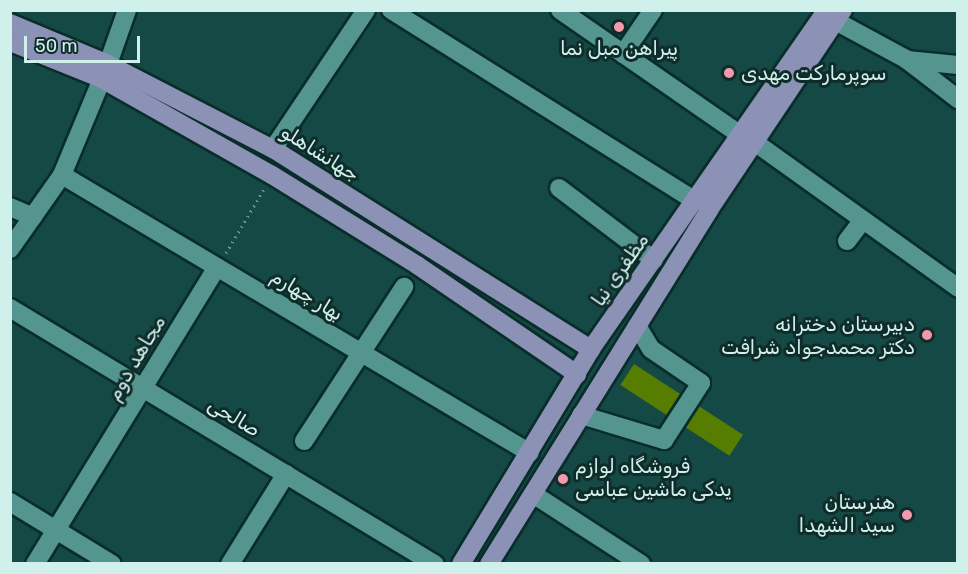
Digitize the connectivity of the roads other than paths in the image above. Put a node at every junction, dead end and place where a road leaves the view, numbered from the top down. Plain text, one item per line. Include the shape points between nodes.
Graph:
1 (127, 10) edge
2 (366, 10) edge
3 (391, 10) edge
4 (560, 10) edge
5 (653, 10) edge
6 (814, 10) edge
7 (826, 10) edge
8 (846, 15) edge
9 (10, 23) edge
10 (10, 42) edge
11 (623, 54) junction
12 (906, 59) junction
13 (957, 64) edge
14 (105, 71) junction
15 (957, 99) edge
16 (732, 129) junction
17 (760, 146) junction
18 (273, 149) junction
19 (62, 176) junction
20 (725, 185) junction
21 (559, 188) dead end
22 (696, 201) junction
23 (10, 207) edge
24 (33, 217) junction
25 (863, 220) junction
26 (847, 241) dead end
27 (10, 249) edge
28 (654, 260) junction
29 (217, 267) junction
30 (404, 287) dead end
31 (957, 288) edge
32 (507, 296) junction
33 (10, 308) edge
34 (492, 316) junction
35 (637, 326) junction
36 (591, 349) junction
37 (362, 353) junction
38 (577, 374) junction
39 (144, 388) junction
40 (581, 416) junction
41 (304, 441) dead end
42 (530, 453) junction
43 (286, 474) junction
44 (533, 494) junction
45 (10, 502) edge
46 (57, 530) junction
47 (35, 564) edge
48 (112, 564) edge
49 (230, 564) edge
50 (435, 564) edge
51 (461, 564) edge
52 (489, 564) edge
53 (642, 564) edge

1 - 14 street
2 - 18 street
3 - 22 street
4 - 11 street
5 - 11 street
6 - 16 main road
7 - 22 main road, مظفری نیا
8 - 12 street
8 - 17 main road
8 - 20 main road
9 - 14 main road, جهانشاهلو
10 - 14 main road, جهانشاهلو
11 - 16 street
12 - 13 street
12 - 15 street
14 - 18 main road, جهانشاهلو
14 - 19 street
14 - 34 main road, جهانشاهلو
16 - 22 main road
17 - 20 main road
17 - 25 street
18 - 32 main road, جهانشاهلو
19 - 24 street
19 - 29 street, بهار چهارم
20 - 35 main road
21 - 28 street
22 - 28 main road, مظفری نیا
23 - 24 street
24 - 27 street
25 - 26 street
25 - 31 street
28 - 36 main road, مظفری نیا
29 - 37 street, بهار چهارم
29 - 39 street, مجاهد دوم
30 - 37 street
32 - 34 main road via 515,306 514,317
32 - 36 main road, جهانشاهلو
33 - 39 street, صالحی
34 - 38 main road, جهانشاهلو
35 - 40 main road
35 - 40 street via 651,349 701,383 695,393 664,440
36 - 38 main road, مظفری نیا
37 - 41 street
37 - 42 street, بهار چهارم
38 - 42 main road, مظفری نیا
39 - 43 street, صالحی
39 - 46 street, مجاهد دوم
40 - 44 main road
42 - 51 main road, مظفری نیا
43 - 49 street
43 - 50 street, صالحی
44 - 52 main road
44 - 53 street
45 - 46 street
46 - 47 street, مجاهد دوم
46 - 48 street

